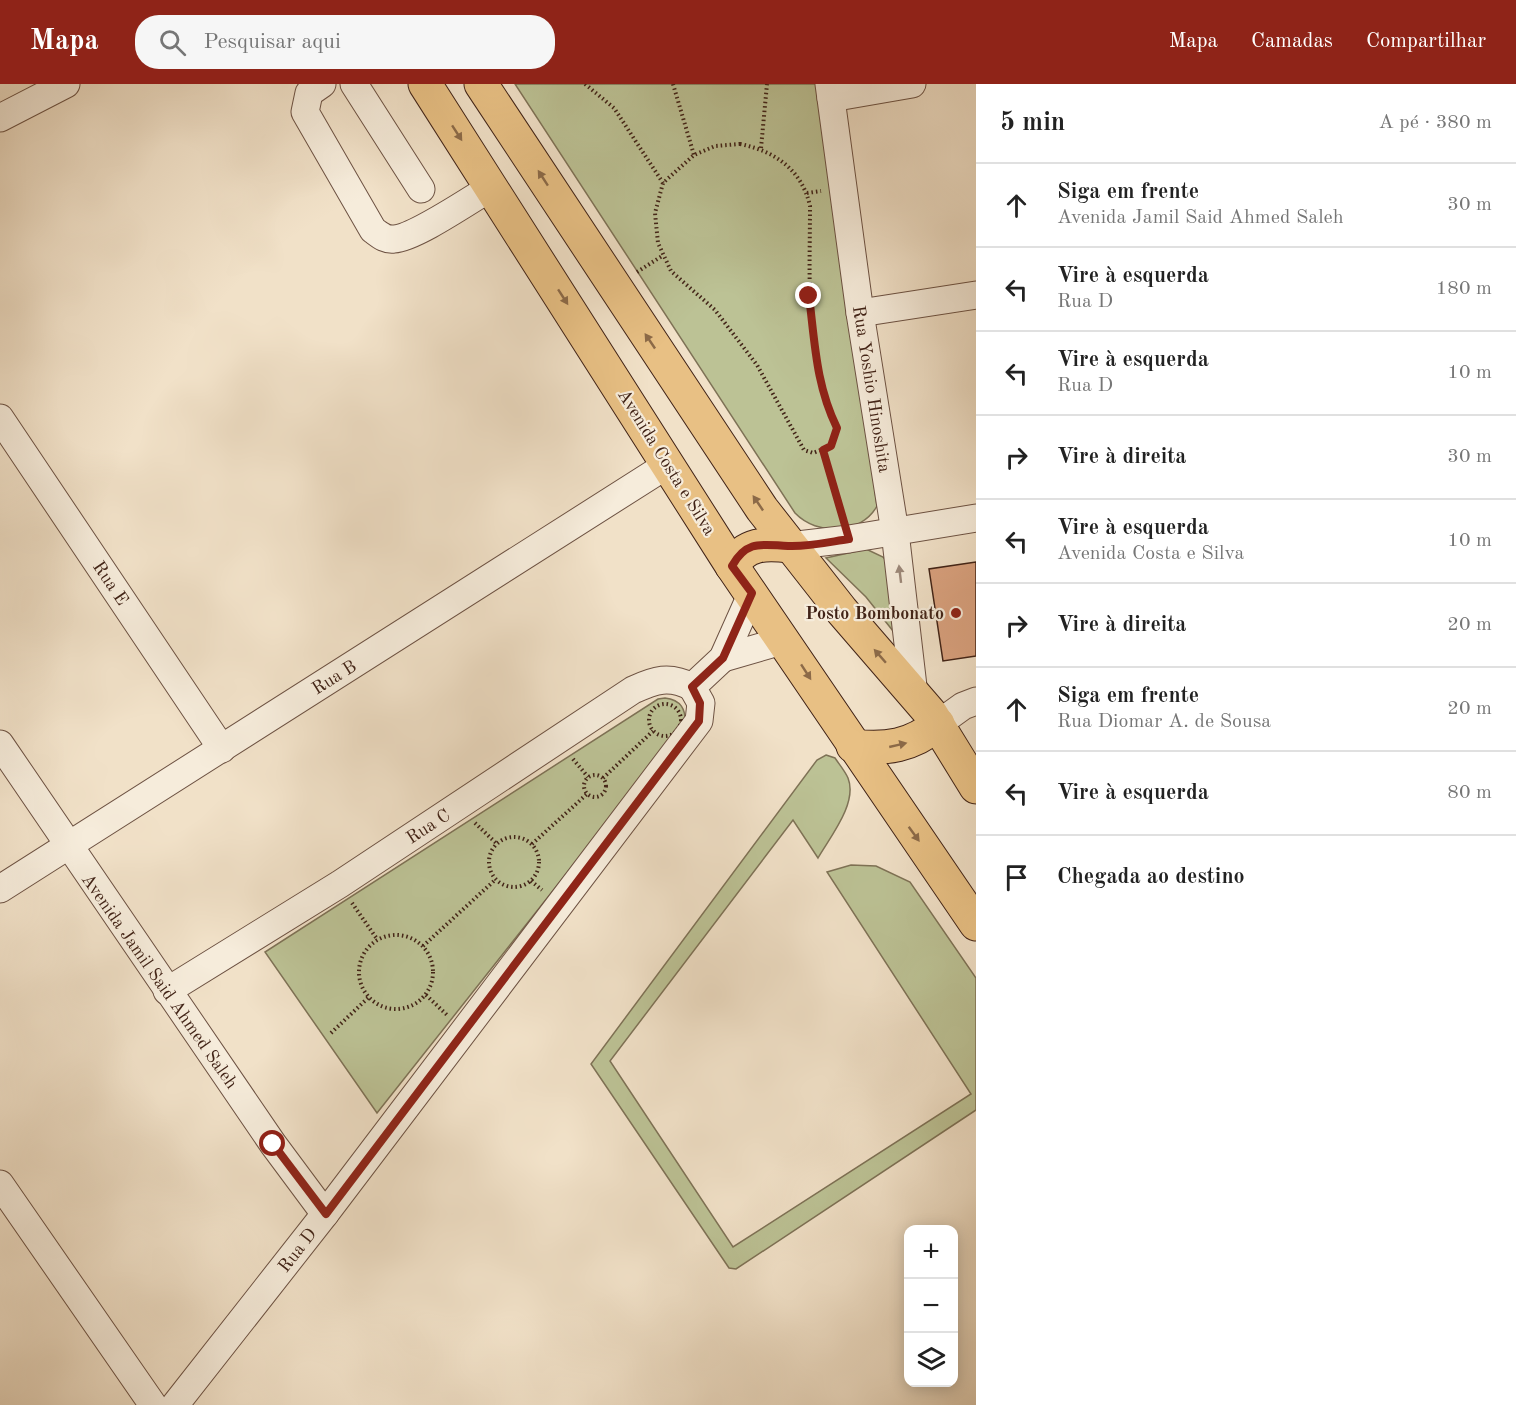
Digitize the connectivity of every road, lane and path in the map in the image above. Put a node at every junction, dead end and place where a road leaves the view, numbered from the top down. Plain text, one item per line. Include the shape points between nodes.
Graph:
1 (66, 84) edge
2 (322, 84) edge
3 (354, 84) edge
4 (425, 84) edge
5 (481, 84) edge
6 (585, 84) edge
7 (673, 84) edge
8 (767, 84) edge
9 (912, 84) edge
10 (830, 91) edge
11 (0, 118) edge
12 (761, 148) junction
13 (694, 155) junction
14 (663, 183) junction
15 (492, 187) junction
16 (421, 189) dead end
17 (976, 295) edge
18 (860, 313) junction
19 (0, 418) edge
20 (823, 450) junction
21 (667, 465) junction
22 (976, 518) edge
23 (895, 532) junction
24 (849, 539) junction
25 (789, 546) junction
26 (732, 566) junction
27 (752, 593) junction
28 (785, 640) junction
29 (723, 658) junction
30 (692, 687) junction
31 (914, 695) junction
32 (976, 701) edge
33 (938, 724) junction
34 (653, 731) junction
35 (0, 744) edge
36 (853, 746) junction
37 (222, 749) junction
38 (603, 778) junction
39 (976, 787) edge
40 (587, 794) junction
41 (532, 844) junction
42 (67, 845) junction
43 (495, 880) junction
44 (340, 884) junction
45 (0, 889) edge
46 (976, 924) edge
47 (377, 939) junction
48 (423, 946) junction
49 (167, 991) junction
50 (369, 997) junction
51 (331, 1033) dead end
52 (0, 1184) edge
53 (326, 1214) junction
54 (153, 1405) edge
55 (175, 1405) edge

1 - 11 street
2 - 15 street via 309,93 304,111 373,230 385,239 397,240 424,227
3 - 16 street
4 -> 15 main road, Avenida Costa e Silva
25 -> 5 main road
6 - 14 path via 614,108
7 - 13 path
8 - 12 path
9 - 10 street
10 - 18 street, Rua Yoshio Hinoshita
12 - 13 path via 740,144 715,146
12 - 20 path via 794,172 810,206 809,296 818,377 837,428 831,446
13 - 14 path
14 - 20 path via 655,213 662,256 671,271 715,310 757,365 804,450
15 -> 21 main road, Avenida Costa e Silva
17 - 18 street
18 - 23 street, Rua Yoshio Hinoshita
19 - 37 street, Rua E
20 - 24 path
21 - 26 main road, Avenida Costa e Silva
21 - 37 street, Rua B
22 - 23 street
23 - 24 street
31 -> 23 street, Rua Yoshio Hinoshita
24 - 25 street
25 - 26 main road via 756,545 737,556
31 -> 25 main road
26 - 27 main road, Avenida Costa e Silva
27 - 28 main road, Avenida Costa e Silva
27 - 29 street
28 - 29 street
28 -> 36 main road, Avenida Costa e Silva
29 - 30 street
30 - 44 street, Rua C via 677,679 660,679 633,690
30 - 53 street, Rua D via 700,703 699,721
31 - 33 main road
32 - 33 street
36 -> 33 main road via 892,747 912,742
33 - 39 main road
34 - 34 path via 649,722 658,705 669,704 678,709 682,718 680,728 662,737
34 - 38 path
35 - 42 street, Avenida Jamil Said Ahmed Saleh
36 -> 46 main road, Avenida Costa e Silva
37 - 42 street, Rua B
38 - 40 path via 597,774 588,777 584,787
38 - 40 path via 607,784 603,794
40 - 41 path
41 - 43 path via 539,863 531,880 513,888
41 - 43 path via 514,836 496,843 488,861
42 - 45 street, Rua B
42 - 49 street, Avenida Jamil Said Ahmed Saleh
43 - 48 path
44 - 47 path
44 - 49 street, Rua C
47 - 48 path via 397,934 412,937
47 - 50 path via 362,956 359,970 361,985
48 - 50 path via 434,973 422,999 395,1009 380,1006
49 - 53 street, Avenida Jamil Said Ahmed Saleh
50 - 51 path
52 - 54 street
53 - 55 street, Rua D

